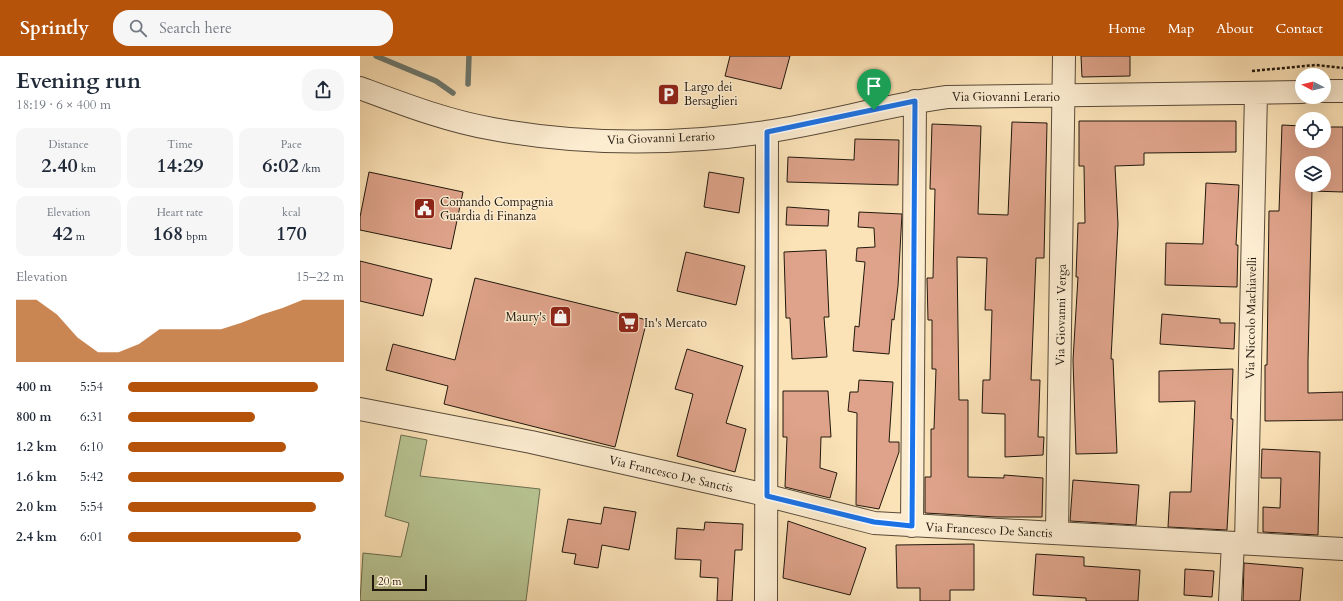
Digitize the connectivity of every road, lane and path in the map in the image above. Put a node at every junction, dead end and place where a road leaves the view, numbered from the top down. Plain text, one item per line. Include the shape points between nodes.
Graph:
1 (1064, 56) edge
2 (360, 88) edge
3 (1331, 91) edge
4 (1343, 91) edge
5 (1295, 92) edge
6 (1256, 93) junction
7 (1064, 96) junction
8 (915, 101) junction
9 (767, 132) junction
10 (360, 409) edge
11 (767, 496) junction
12 (912, 526) junction
13 (1057, 533) junction
14 (1239, 543) junction
15 (1343, 549) edge
16 (766, 601) edge
17 (1230, 601) edge

1 - 7 street, Via Giovanni Verga
2 - 9 street, Via Giovanni Lerario via 426,112 492,129 530,134 595,140 679,140
3 - 4 street
5 - 6 street, Via Giovanni Lerario
6 - 7 street, Via Giovanni Lerario
6 - 14 street, Via Niccolo Machiavelli
7 - 8 street, Via Giovanni Lerario via 980,95
7 - 13 street, Via Giovanni Verga
8 - 9 street, Via Giovanni Lerario
8 - 12 street
9 - 11 street
10 - 11 street, Via Francesco De Sanctis via 531,442
11 - 12 street, Via Francesco De Sanctis via 874,522
11 - 16 street
12 - 13 street, Via Francesco De Sanctis
13 - 14 street, Via Francesco De Sanctis
14 - 15 street, Via Francesco De Sanctis
14 - 17 street, Via Niccolo Machiavelli

